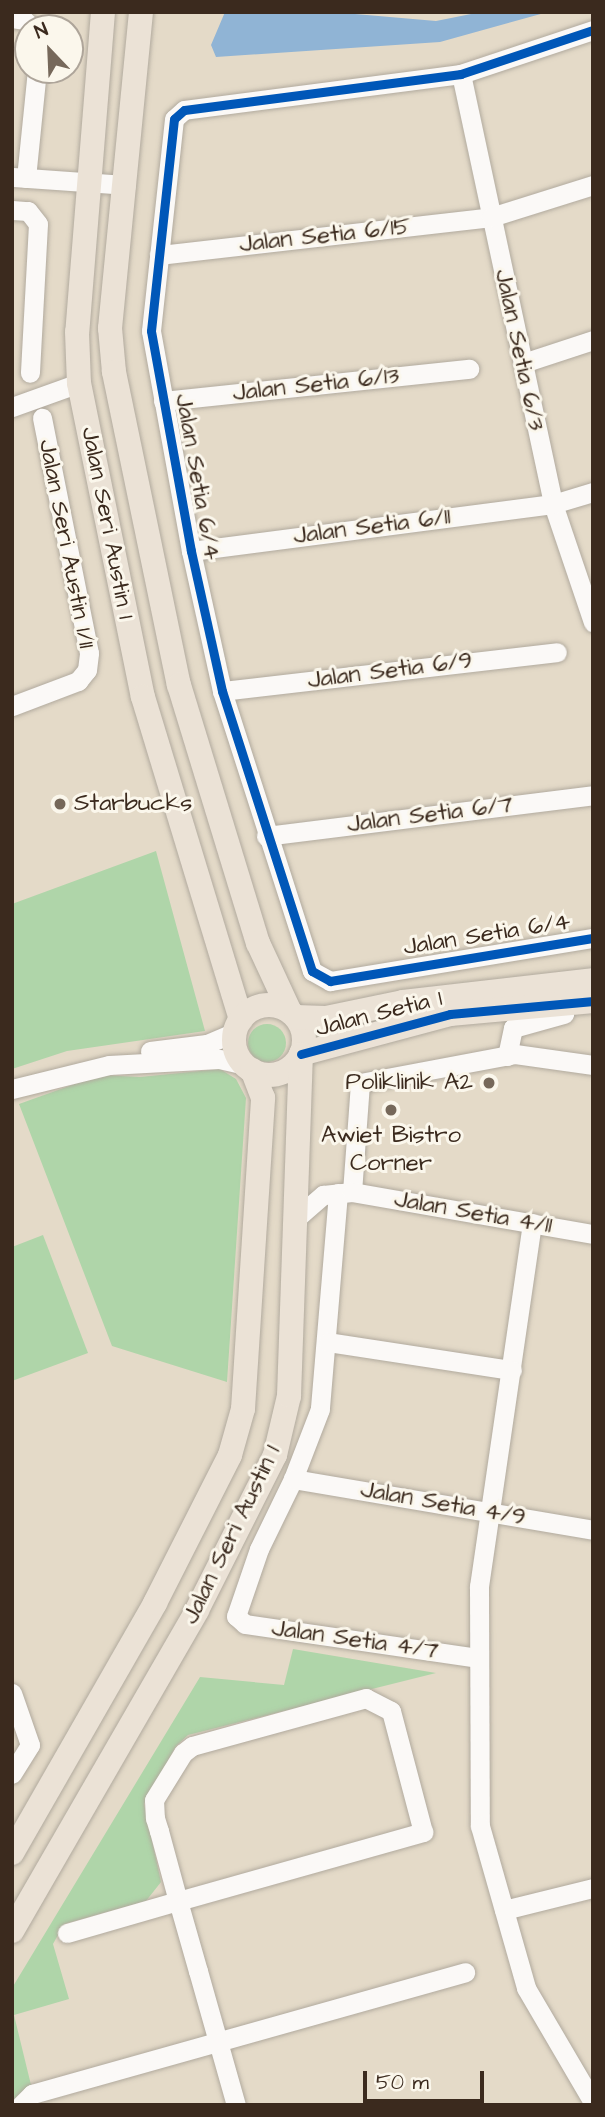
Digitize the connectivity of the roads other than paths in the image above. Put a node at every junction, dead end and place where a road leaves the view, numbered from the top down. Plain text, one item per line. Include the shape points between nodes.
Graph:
1 (103, 12) edge
2 (141, 12) edge
3 (593, 30) edge
4 (461, 74) junction
5 (35, 84) edge
6 (19, 177) edge
7 (89, 182) junction
8 (126, 185) junction
9 (593, 185) edge
10 (12, 210) edge
11 (491, 217) junction
12 (159, 255) junction
13 (593, 340) edge
14 (523, 363) junction
15 (469, 369) dead end
16 (30, 373) dead end
17 (79, 383) junction
18 (163, 401) junction
19 (12, 407) edge
20 (42, 418) dead end
21 (593, 492) edge
22 (553, 504) junction
23 (191, 551) junction
24 (593, 622) edge
25 (557, 652) dead end
26 (222, 691) junction
27 (12, 706) edge
28 (593, 795) edge
29 (267, 836) junction
30 (593, 938) edge
31 (593, 980) edge
32 (593, 1001) edge
33 (593, 1009) edge
34 (293, 1014) junction
35 (238, 1026) junction
36 (301, 1054) junction
37 (507, 1055) junction
38 (593, 1065) edge
39 (248, 1067) junction
40 (12, 1080) edge
41 (12, 1089) edge
42 (338, 1193) junction
43 (293, 1221) junction
44 (533, 1223) junction
45 (593, 1234) edge
46 (328, 1342) junction
47 (512, 1370) junction
48 (293, 1479) junction
49 (491, 1513) junction
50 (593, 1530) edge
51 (477, 1658) junction
52 (12, 1692) edge
53 (12, 1774) edge
54 (12, 1853) edge
55 (593, 1888) edge
56 (178, 1901) junction
57 (504, 1910) junction
58 (12, 1931) edge
59 (67, 1933) dead end
60 (465, 1972) dead end
61 (218, 2042) junction
62 (593, 2102) edge
63 (21, 2105) edge
64 (236, 2105) edge

1 - 7 main road, Jalan Seri Austin 1
2 - 8 main road, Jalan Seri Austin 1
3 - 4 street, Jalan Setia 6/4
4 - 11 street, Jalan Setia 6/3
4 - 12 street, Jalan Setia 6/4 via 184,110 174,119
5 - 6 street
6 - 7 street
7 - 8 street
7 - 17 main road, Jalan Seri Austin 1 via 77,332
8 - 34 main road, Jalan Seri Austin 1 via 110,328 117,386 179,685 258,943
9 - 11 street, Jalan Setia 6/15
10 - 16 street via 28,211 38,224
11 - 12 street, Jalan Setia 6/15
11 - 14 street, Jalan Setia 6/3
12 - 18 street, Jalan Setia 6/4 via 151,331
13 - 14 street
14 - 22 street, Jalan Setia 6/3
15 - 18 street, Jalan Setia 6/13
17 - 19 street
17 - 35 main road, Jalan Seri Austin 1 via 143,697
18 - 23 street, Jalan Setia 6/4
20 - 27 street, Jalan Seri Austin 1/11 via 89,653 87,670 78,681
21 - 22 street, Jalan Setia 6/11
22 - 23 street, Jalan Setia 6/11
22 - 24 street, Jalan Setia 6/3
23 - 26 street, Jalan Setia 6/4
25 - 26 street, Jalan Setia 6/9
26 - 29 street, Jalan Setia 6/4
28 - 29 street, Jalan Setia 6/7
29 - 30 street, Jalan Setia 6/4 via 312,971 330,981
31 - 34 main road, Jalan Setia 1 via 403,1002 326,1018
32 - 36 main road, Jalan Setia 1 via 450,1014
33 - 37 street via 522,1022 509,1034
34 - 35 main road via 258,1006
34 - 36 main road via 304,1035
35 - 39 main road via 238,1056
35 - 40 street via 207,1044 67,1064
36 - 39 main road via 276,1074
36 - 43 main road, Jalan Seri Austin 1
37 - 38 street
37 - 42 street via 360,1083
39 - 41 street via 219,1059 109,1066
39 - 54 main road, Jalan Seri Austin 1 via 263,1098 243,1409 230,1455 155,1603
42 - 43 street
42 - 44 street, Jalan Setia 4/11
42 - 46 street via 329,1268
43 - 58 main road, Jalan Seri Austin 1 via 289,1396 275,1455 197,1610
44 - 45 street, Jalan Setia 4/11
44 - 47 street
46 - 47 street
46 - 48 street via 320,1409
47 - 49 street
48 - 49 street, Jalan Setia 4/9
48 - 51 street, Jalan Setia 4/7 via 259,1549 236,1616 245,1624
49 - 50 street, Jalan Setia 4/9
49 - 51 street via 479,1586
51 - 57 street via 480,1826
52 - 53 street via 30,1745
55 - 57 street
56 - 56 street via 423,1832 391,1711 366,1698 192,1746 183,1753 153,1809
56 - 59 street
56 - 61 street
57 - 62 street via 526,1989
60 - 61 street
61 - 63 street via 32,2094
61 - 64 street

